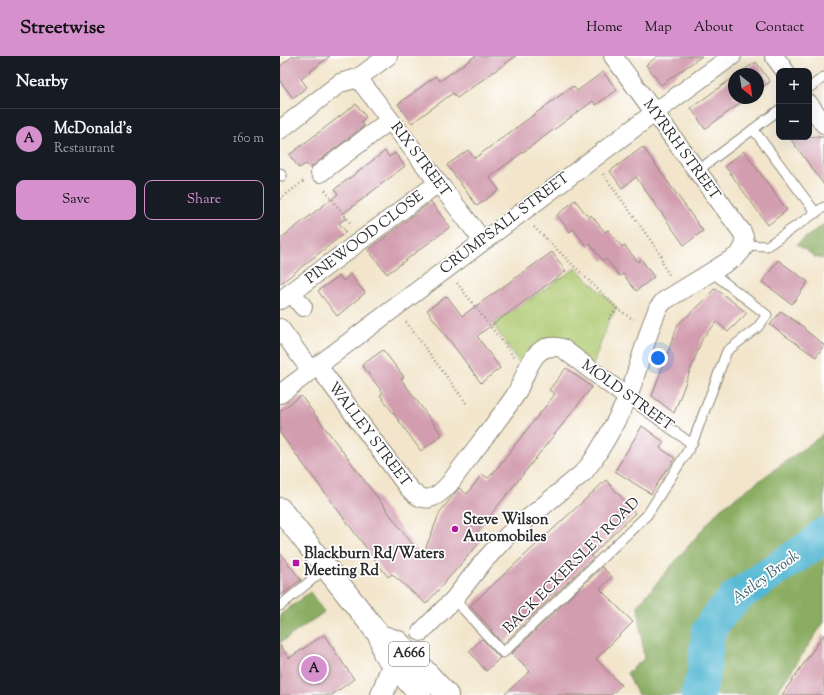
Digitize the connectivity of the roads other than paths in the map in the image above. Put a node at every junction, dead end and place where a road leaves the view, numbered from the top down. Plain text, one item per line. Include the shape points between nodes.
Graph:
1 (388, 56) edge
2 (612, 56) edge
3 (732, 56) edge
4 (774, 56) edge
5 (783, 68) edge
6 (824, 77) edge
7 (358, 78) junction
8 (812, 86) edge
9 (812, 108) edge
10 (654, 112) junction
11 (776, 112) edge
12 (390, 120) junction
13 (824, 124) edge
14 (753, 129) junction
15 (280, 130) edge
16 (697, 171) junction
17 (317, 173) road end
18 (438, 183) junction
19 (824, 207) edge
20 (816, 213) junction
21 (482, 241) junction
22 (745, 245) junction
23 (710, 272) junction
24 (292, 300) dead end
25 (280, 328) edge
26 (562, 348) joint
27 (314, 368) junction
28 (280, 394) edge
29 (628, 398) junction
30 (692, 444) junction
31 (280, 509) edge
32 (326, 568) junction
33 (454, 599) junction
34 (280, 606) edge
35 (422, 632) dead end
36 (380, 636) junction
37 (393, 666) junction
38 (422, 691) edge
39 (382, 695) edge
40 (447, 695) edge

1 - 7 street
2 - 10 street, MYRRH STREET
3 - 10 street, CRUMPSALL STREET
4 - 5 street
6 - 8 lane
7 - 12 street, RIX STREET
7 - 15 street via 340,83
9 - 13 street
10 - 16 street, MYRRH STREET
10 - 21 street, CRUMPSALL STREET
11 - 14 lane
12 - 17 street
12 - 18 street, RIX STREET
14 - 16 lane
14 - 20 lane
16 - 22 street, MYRRH STREET via 742,232
18 - 21 street, RIX STREET
18 - 24 street, PINEWOOD CLOSE via 362,239
19 - 20 lane
20 - 22 lane via 767,246
21 - 27 street, CRUMPSALL STREET
22 - 23 street via 737,256
23 - 29 street via 658,308
23 - 30 lane, BACK ECKERSLEY ROAD via 767,315 757,328 727,351
25 - 27 street, WALLEY STREET
26 - 27 street, WALLEY STREET via 546,347 534,357 514,397 441,494 430,499 414,495
26 - 29 street, MOLD STREET
27 - 28 street, CRUMPSALL STREET
29 - 30 lane, MOLD STREET
29 - 33 street via 606,441 584,472 508,536 483,562
30 - 33 lane, BACK ECKERSLEY ROAD via 647,515 503,653
31 - 32 main road, A666
32 - 34 lane
32 - 36 main road, A666
33 - 35 street
36 - 37 main road, A666 via 384,653
36 - 38 main road, A666 via 398,642
37 - 38 main road, A666
37 - 39 main road
38 - 40 main road, A666

